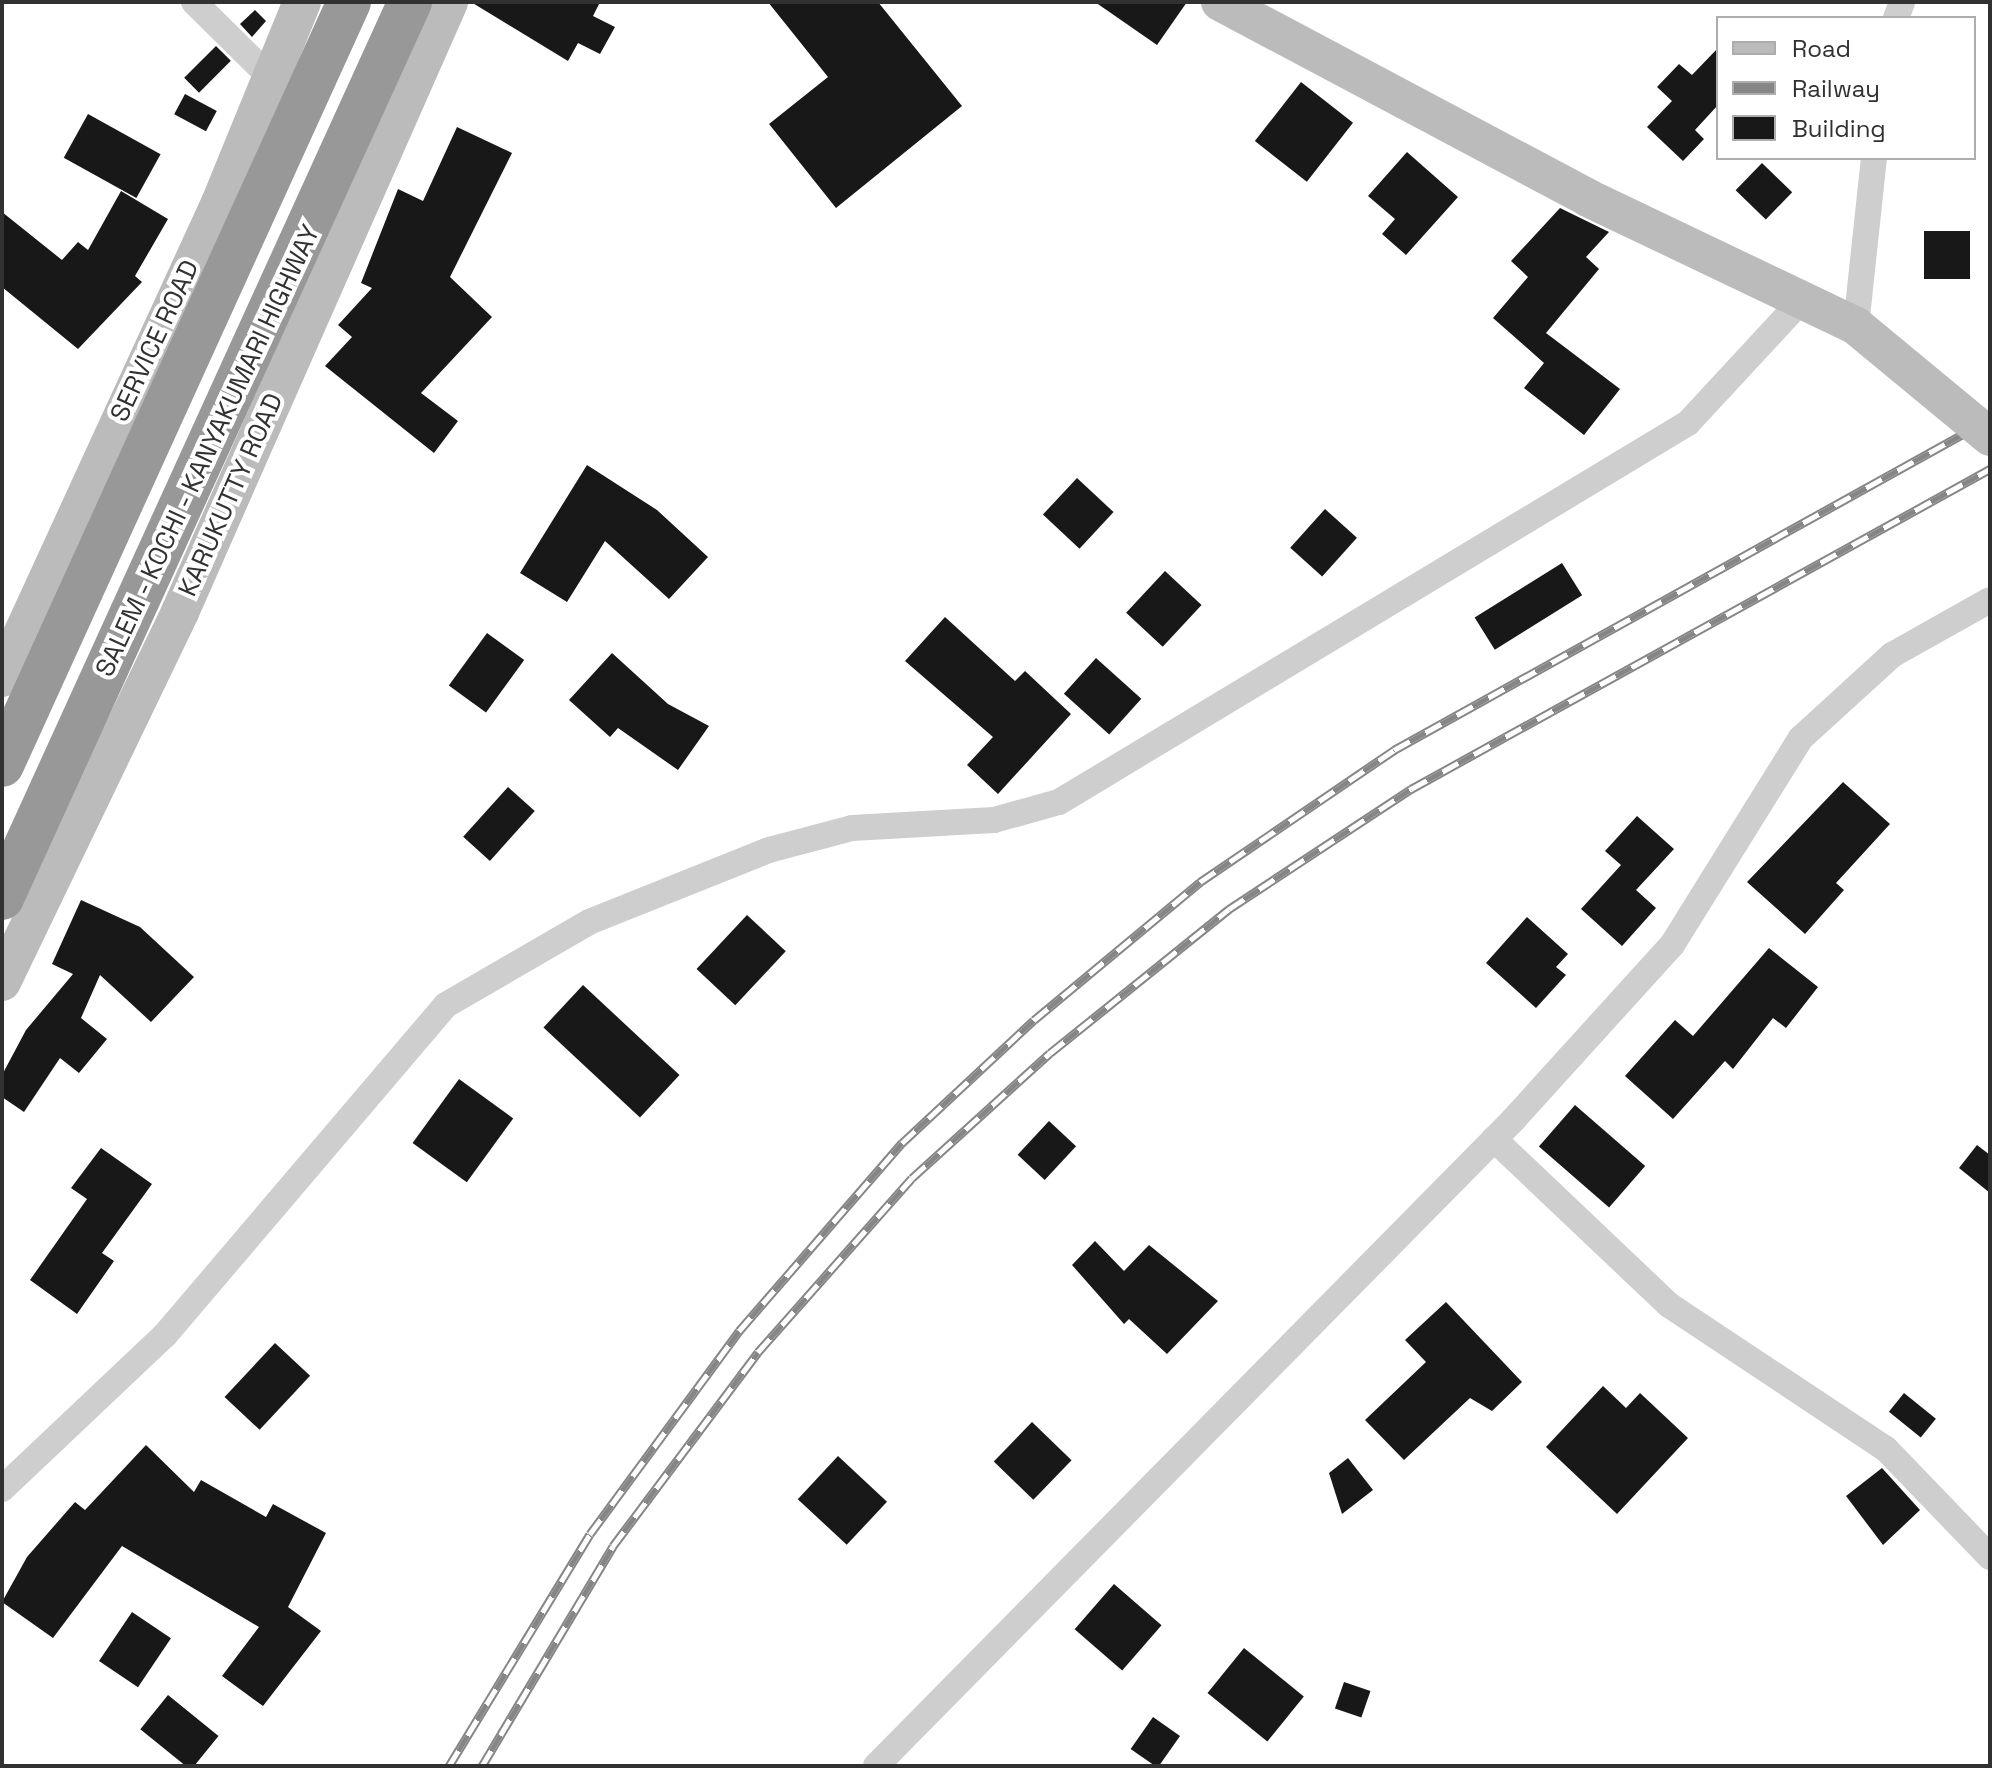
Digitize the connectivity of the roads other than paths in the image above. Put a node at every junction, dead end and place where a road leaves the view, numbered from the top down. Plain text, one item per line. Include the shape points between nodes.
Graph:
1 (194, 2) edge
2 (302, 2) edge
3 (349, 2) edge
4 (410, 2) edge
5 (449, 2) edge
6 (1220, 2) edge
7 (271, 78) junction
8 (1874, 160) edge
9 (1802, 300) junction
10 (1856, 326) junction
11 (1990, 437) edge
12 (1990, 600) edge
13 (2, 678) edge
14 (2, 765) edge
15 (2, 898) edge
16 (2, 982) edge
17 (1494, 1139) junction
18 (2, 1489) edge
19 (1990, 1557) edge
20 (876, 1766) edge

1 - 7 street
2 - 7 street, SERVICE ROAD
3 - 14 highway
4 - 15 highway, SALEM - KOCHI - KANYAKUMARI HIGHWAY
5 - 16 street, KARUKUTTY ROAD via 174,626
6 - 9 street via 1588,198
7 - 13 street, SERVICE ROAD
8 - 10 street
9 - 10 street
9 - 18 street via 1688,423 1059,802 994,820 852,828 769,850 589,922 446,1005 165,1335
10 - 11 street, bridge
12 - 17 street via 1892,655 1801,738 1672,945
17 - 19 street via 1669,1305 1886,1449
17 - 20 street

